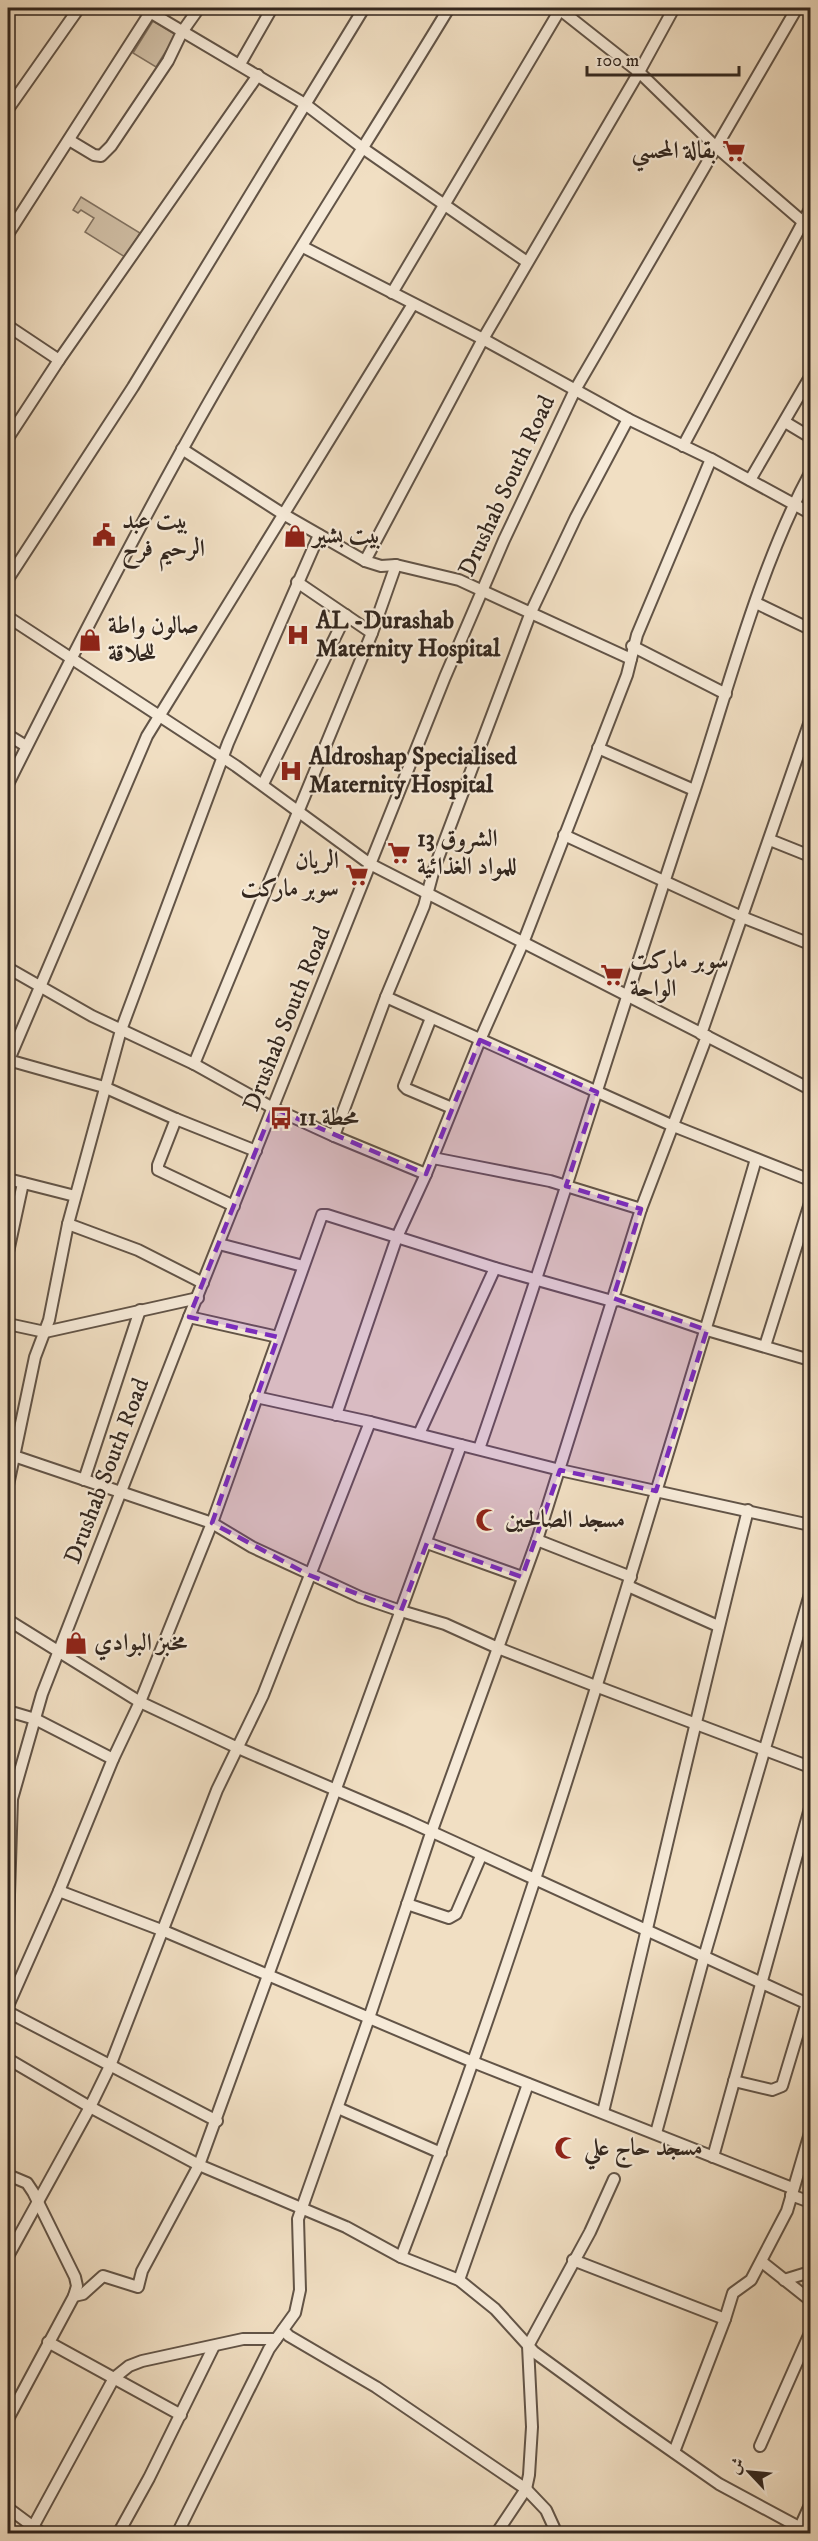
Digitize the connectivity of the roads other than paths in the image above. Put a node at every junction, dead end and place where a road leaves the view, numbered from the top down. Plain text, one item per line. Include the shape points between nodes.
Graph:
1 (79, 8) edge
2 (198, 8) edge
3 (272, 8) edge
4 (364, 8) edge
5 (449, 8) edge
6 (560, 8) edge
7 (674, 8) edge
8 (796, 8) edge
9 (149, 9) edge
10 (182, 32) junction
11 (240, 64) junction
12 (639, 72) junction
13 (258, 75) junction
14 (305, 104) junction
15 (8, 109) edge
16 (69, 140) junction
17 (715, 146) junction
18 (364, 149) junction
19 (445, 204) junction
20 (810, 209) edge
21 (807, 225) edge
22 (8, 234) edge
23 (303, 247) junction
24 (527, 262) junction
25 (392, 293) junction
26 (413, 304) junction
27 (8, 326) edge
28 (483, 339) junction
29 (59, 360) junction
30 (810, 376) edge
31 (575, 390) junction
32 (628, 419) junction
33 (785, 422) junction
34 (810, 437) edge
35 (8, 438) edge
36 (683, 446) junction
37 (182, 449) junction
38 (711, 459) junction
39 (810, 473) edge
40 (750, 480) junction
41 (794, 505) junction
42 (810, 513) edge
43 (283, 514) junction
44 (319, 535) junction
45 (365, 561) junction
46 (396, 565) junction
47 (8, 579) edge
48 (297, 582) junction
49 (482, 590) junction
50 (756, 603) junction
51 (531, 612) junction
52 (346, 615) junction
53 (8, 617) edge
54 (810, 629) edge
55 (372, 633) junction
56 (632, 646) junction
57 (70, 659) junction
58 (631, 659) junction
59 (726, 694) junction
60 (160, 716) junction
61 (810, 722) edge
62 (8, 735) edge
63 (807, 742) edge
64 (26, 746) junction
65 (598, 748) junction
66 (223, 757) junction
67 (8, 784) edge
68 (263, 784) junction
69 (694, 790) junction
70 (298, 809) junction
71 (564, 835) junction
72 (770, 840) junction
73 (810, 856) edge
74 (370, 864) junction
75 (664, 879) junction
76 (429, 893) junction
77 (742, 916) junction
78 (523, 943) junction
79 (810, 944) edge
80 (8, 968) edge
81 (39, 985) junction
82 (386, 997) junction
83 (629, 997) junction
84 (431, 1018) junction
85 (120, 1030) junction
86 (13, 1035) edge
87 (704, 1035) junction
88 (480, 1040) junction
89 (8, 1061) edge
90 (194, 1064) junction
91 (104, 1087) junction
92 (810, 1089) edge
93 (597, 1092) junction
94 (273, 1108) junction
95 (452, 1108) junction
96 (176, 1119) junction
97 (671, 1125) junction
98 (334, 1136) junction
99 (256, 1151) junction
100 (433, 1158) junction
101 (756, 1159) junction
102 (426, 1174) junction
103 (8, 1179) edge
104 (810, 1180) edge
105 (23, 1182) junction
106 (566, 1186) junction
107 (75, 1196) junction
108 (810, 1203) edge
109 (234, 1206) junction
110 (641, 1209) junction
111 (68, 1224) junction
112 (397, 1237) junction
113 (219, 1244) junction
114 (8, 1252) edge
115 (303, 1266) junction
116 (495, 1268) junction
117 (537, 1281) junction
118 (203, 1284) junction
119 (198, 1298) junction
120 (612, 1301) junction
121 (140, 1310) junction
122 (189, 1317) junction
123 (8, 1324) edge
124 (707, 1330) junction
125 (45, 1332) junction
126 (278, 1337) junction
127 (765, 1346) junction
128 (810, 1360) edge
129 (255, 1397) junction
130 (336, 1415) junction
131 (370, 1422) junction
132 (13, 1433) edge
133 (419, 1434) junction
134 (461, 1445) junction
135 (479, 1449) junction
136 (14, 1456) junction
137 (560, 1470) junction
138 (84, 1480) junction
139 (8, 1485) edge
140 (656, 1491) junction
141 (122, 1494) junction
142 (748, 1510) junction
143 (810, 1522) edge
144 (212, 1523) junction
145 (537, 1540) junction
146 (427, 1543) junction
147 (309, 1575) junction
148 (522, 1577) junction
149 (630, 1581) junction
150 (810, 1594) edge
151 (401, 1611) junction
152 (8, 1620) edge
153 (718, 1626) junction
154 (498, 1647) junction
155 (59, 1651) junction
156 (598, 1687) junction
157 (140, 1702) junction
158 (8, 1711) edge
159 (35, 1719) junction
160 (695, 1722) junction
161 (238, 1748) junction
162 (765, 1750) junction
163 (113, 1759) junction
164 (810, 1767) edge
165 (334, 1789) junction
166 (810, 1808) edge
167 (9, 1813) edge
168 (431, 1833) junction
169 (481, 1856) junction
170 (535, 1881) junction
171 (59, 1891) junction
172 (407, 1904) junction
173 (8, 1926) edge
174 (164, 1931) junction
175 (648, 1931) junction
176 (704, 1958) junction
177 (269, 1974) junction
178 (762, 1983) junction
179 (809, 2004) edge
180 (8, 2006) edge
181 (8, 2012) edge
182 (369, 2018) junction
183 (8, 2059) edge
184 (473, 2062) junction
185 (110, 2066) junction
186 (734, 2081) junction
187 (528, 2084) junction
188 (90, 2107) junction
189 (338, 2108) junction
190 (603, 2112) junction
191 (217, 2121) junction
192 (656, 2133) junction
193 (810, 2133) edge
194 (441, 2153) junction
195 (713, 2157) junction
196 (199, 2164) junction
197 (8, 2175) edge
198 (615, 2179) dead end
199 (792, 2191) junction
200 (37, 2202) junction
201 (810, 2202) edge
202 (302, 2209) junction
203 (8, 2256) edge
204 (401, 2257) junction
205 (573, 2260) junction
206 (762, 2262) junction
207 (810, 2272) edge
208 (459, 2280) junction
209 (784, 2280) junction
210 (74, 2296) junction
211 (810, 2300) edge
212 (725, 2319) junction
213 (810, 2333) edge
214 (280, 2334) junction
215 (48, 2342) junction
216 (214, 2346) junction
217 (528, 2346) junction
218 (114, 2378) junction
219 (181, 2415) junction
220 (8, 2416) edge
221 (760, 2446) dead end
222 (674, 2452) junction
223 (526, 2489) junction
224 (810, 2505) edge
225 (8, 2508) edge
226 (34, 2526) junction
227 (802, 2530) edge
228 (810, 2533) edge
229 (43, 2534) edge
230 (118, 2534) edge
231 (177, 2534) edge
232 (496, 2534) edge
233 (557, 2534) edge

1 - 15 street
2 - 10 street
3 - 11 street
4 - 14 street
5 - 18 street
6 - 12 street
6 - 19 street
7 - 12 street
8 - 17 street, Drushab South Road
9 - 10 street
9 - 16 street
10 - 11 street
10 - 16 street via 168,61 101,156
11 - 13 street
12 - 17 street
12 - 24 street
13 - 14 street
13 - 29 street
14 - 18 street
14 - 47 street via 133,387
16 - 22 street
17 - 21 street
17 - 31 street, Drushab South Road
18 - 19 street
18 - 23 street
19 - 24 street
19 - 25 street
20 - 21 street
21 - 36 street
23 - 25 street
23 - 37 street
24 - 28 street
25 - 26 street
26 - 28 street
26 - 43 street
27 - 29 street
28 - 31 street
28 - 45 street
29 - 35 street
30 - 33 street
31 - 32 street
31 - 49 street, Drushab South Road
32 - 36 street
32 - 51 street
33 - 34 street
33 - 40 street
36 - 38 street
37 - 43 street
37 - 57 street
38 - 40 street
38 - 56 street
39 - 41 street
40 - 41 street
41 - 42 street
41 - 50 street
43 - 44 street
43 - 60 street
44 - 45 street
44 - 48 street
45 - 46 street
46 - 49 street via 459,580
46 - 55 street
48 - 52 street
48 - 66 street
49 - 51 street
49 - 74 street, Drushab South Road
50 - 54 street
50 - 59 street
51 - 58 street
51 - 76 street via 434,869
52 - 55 street
52 - 68 street
53 - 57 street
55 - 70 street
56 - 58 street
56 - 59 street
57 - 60 street
57 - 64 street
58 - 65 street
59 - 69 street
60 - 66 street
60 - 81 street via 137,756
61 - 63 street
62 - 64 street
63 - 72 street
64 - 67 street
65 - 69 street
65 - 71 street
66 - 68 street
66 - 85 street
68 - 70 street
69 - 75 street
70 - 74 street
70 - 90 street
71 - 75 street
71 - 78 street
72 - 73 street
72 - 77 street
74 - 76 street
74 - 94 street, Drushab South Road
75 - 77 street
75 - 83 street
76 - 78 street
76 - 82 street
77 - 79 street
77 - 87 street
78 - 83 street
78 - 88 street
80 - 81 street
81 - 85 street
81 - 86 street
82 - 84 street
82 - 98 street
83 - 87 street
83 - 93 street
84 - 88 street
84 - 95 street via 404,1086
85 - 90 street
85 - 91 street
86 - 89 street
87 - 92 street
87 - 97 street
88 - 93 street
88 - 95 street
89 - 91 street
90 - 94 street
91 - 96 street
91 - 107 street
93 - 97 street
93 - 106 street
94 - 98 street
94 - 99 street, Drushab South Road
95 - 100 street
96 - 99 street
96 - 109 street via 158,1170
97 - 101 street
97 - 110 street
98 - 102 street
99 - 109 street, Drushab South Road
100 - 102 street
100 - 106 street
101 - 104 street
101 - 124 street
102 - 112 street
103 - 105 street
105 - 107 street
105 - 114 street
106 - 110 street
106 - 117 street
107 - 111 street
108 - 127 street
109 - 113 street, Drushab South Road
110 - 120 street
111 - 118 street via 138,1250
111 - 125 street
112 - 115 street via 322,1215
112 - 116 street
112 - 130 street
113 - 115 street
113 - 118 street, Drushab South Road
115 - 126 street
116 - 117 street
116 - 133 street
117 - 120 street
117 - 135 street
118 - 119 street, Drushab South Road
119 - 121 street
119 - 122 street, Drushab South Road
120 - 124 street via 619,1300
120 - 137 street
121 - 125 street
121 - 138 street
122 - 126 street
122 - 141 street, Drushab South Road
123 - 125 street
124 - 127 street
124 - 140 street
125 - 132 street
126 - 129 street
127 - 128 street
129 - 130 street
129 - 144 street
130 - 131 street
131 - 133 street
131 - 147 street
132 - 136 street
133 - 134 street
134 - 135 street
134 - 146 street
135 - 137 street
136 - 138 street
136 - 139 street
137 - 140 street
137 - 145 street
138 - 141 street
140 - 142 street
140 - 149 street
141 - 144 street
141 - 155 street, Drushab South Road
142 - 143 street
142 - 153 street
144 - 147 street
144 - 157 street
145 - 148 street
145 - 149 street
146 - 148 street
146 - 151 street
147 - 151 street
147 - 161 street via 263,1695
148 - 154 street
149 - 153 street
149 - 156 street
150 - 162 street
151 - 154 street via 445,1624
151 - 165 street
152 - 155 street
153 - 160 street
154 - 156 street
154 - 168 street
155 - 157 street
155 - 159 street, Drushab South Road
156 - 160 street
156 - 170 street
157 - 161 street
157 - 163 street
158 - 159 street
159 - 163 street
159 - 167 street, Drushab South Road
160 - 162 street
160 - 175 street
161 - 165 street
161 - 174 street via 217,1790
162 - 164 street
162 - 176 street
163 - 171 street
165 - 168 street
165 - 177 street
166 - 178 street
167 - 173 street, Drushab South Road
168 - 169 street
168 - 172 street
169 - 170 street
169 - 172 street via 452,1917
170 - 175 street
170 - 184 street
171 - 174 street
171 - 180 street
172 - 182 street
174 - 177 street
174 - 185 street
175 - 176 street
175 - 190 street
176 - 178 street
176 - 192 street
177 - 182 street
177 - 191 street
178 - 179 street
178 - 186 street
179 - 186 street via 782,2086 772,2090
181 - 185 street
182 - 184 street
182 - 189 street
183 - 188 street
184 - 187 street
184 - 194 street
185 - 188 street
185 - 191 street
186 - 195 street
187 - 190 street
187 - 208 street
188 - 196 street
188 - 200 street
189 - 194 street
189 - 202 street
190 - 192 street
191 - 196 street
192 - 195 street
193 - 199 street
194 - 204 street
195 - 199 street
196 - 202 street
196 - 210 street via 142,2271 138,2287 103,2276 83,2294
197 - 200 street via 27,2183
198 - 205 street
199 - 201 street
199 - 206 street via 787,2211
200 - 203 street
200 - 210 street via 75,2277
202 - 204 street
202 - 214 street via 298,2224 298,2306
204 - 208 street
205 - 212 street
205 - 217 street
206 - 209 street
206 - 212 street via 751,2280 732,2293
207 - 209 street
208 - 217 street via 495,2309
209 - 211 street
210 - 215 street
212 - 222 street
213 - 221 street
214 - 216 street
214 - 223 street via 376,2387
214 - 231 street via 262,2361
215 - 218 street
215 - 220 street
216 - 218 street via 142,2361
216 - 219 street
217 - 222 street
217 - 223 street via 532,2427
218 - 219 street
218 - 226 street
219 - 230 street
222 - 227 street via 719,2484
223 - 232 street
223 - 233 street via 546,2510
224 - 227 street
225 - 226 street
226 - 229 street
227 - 228 street

